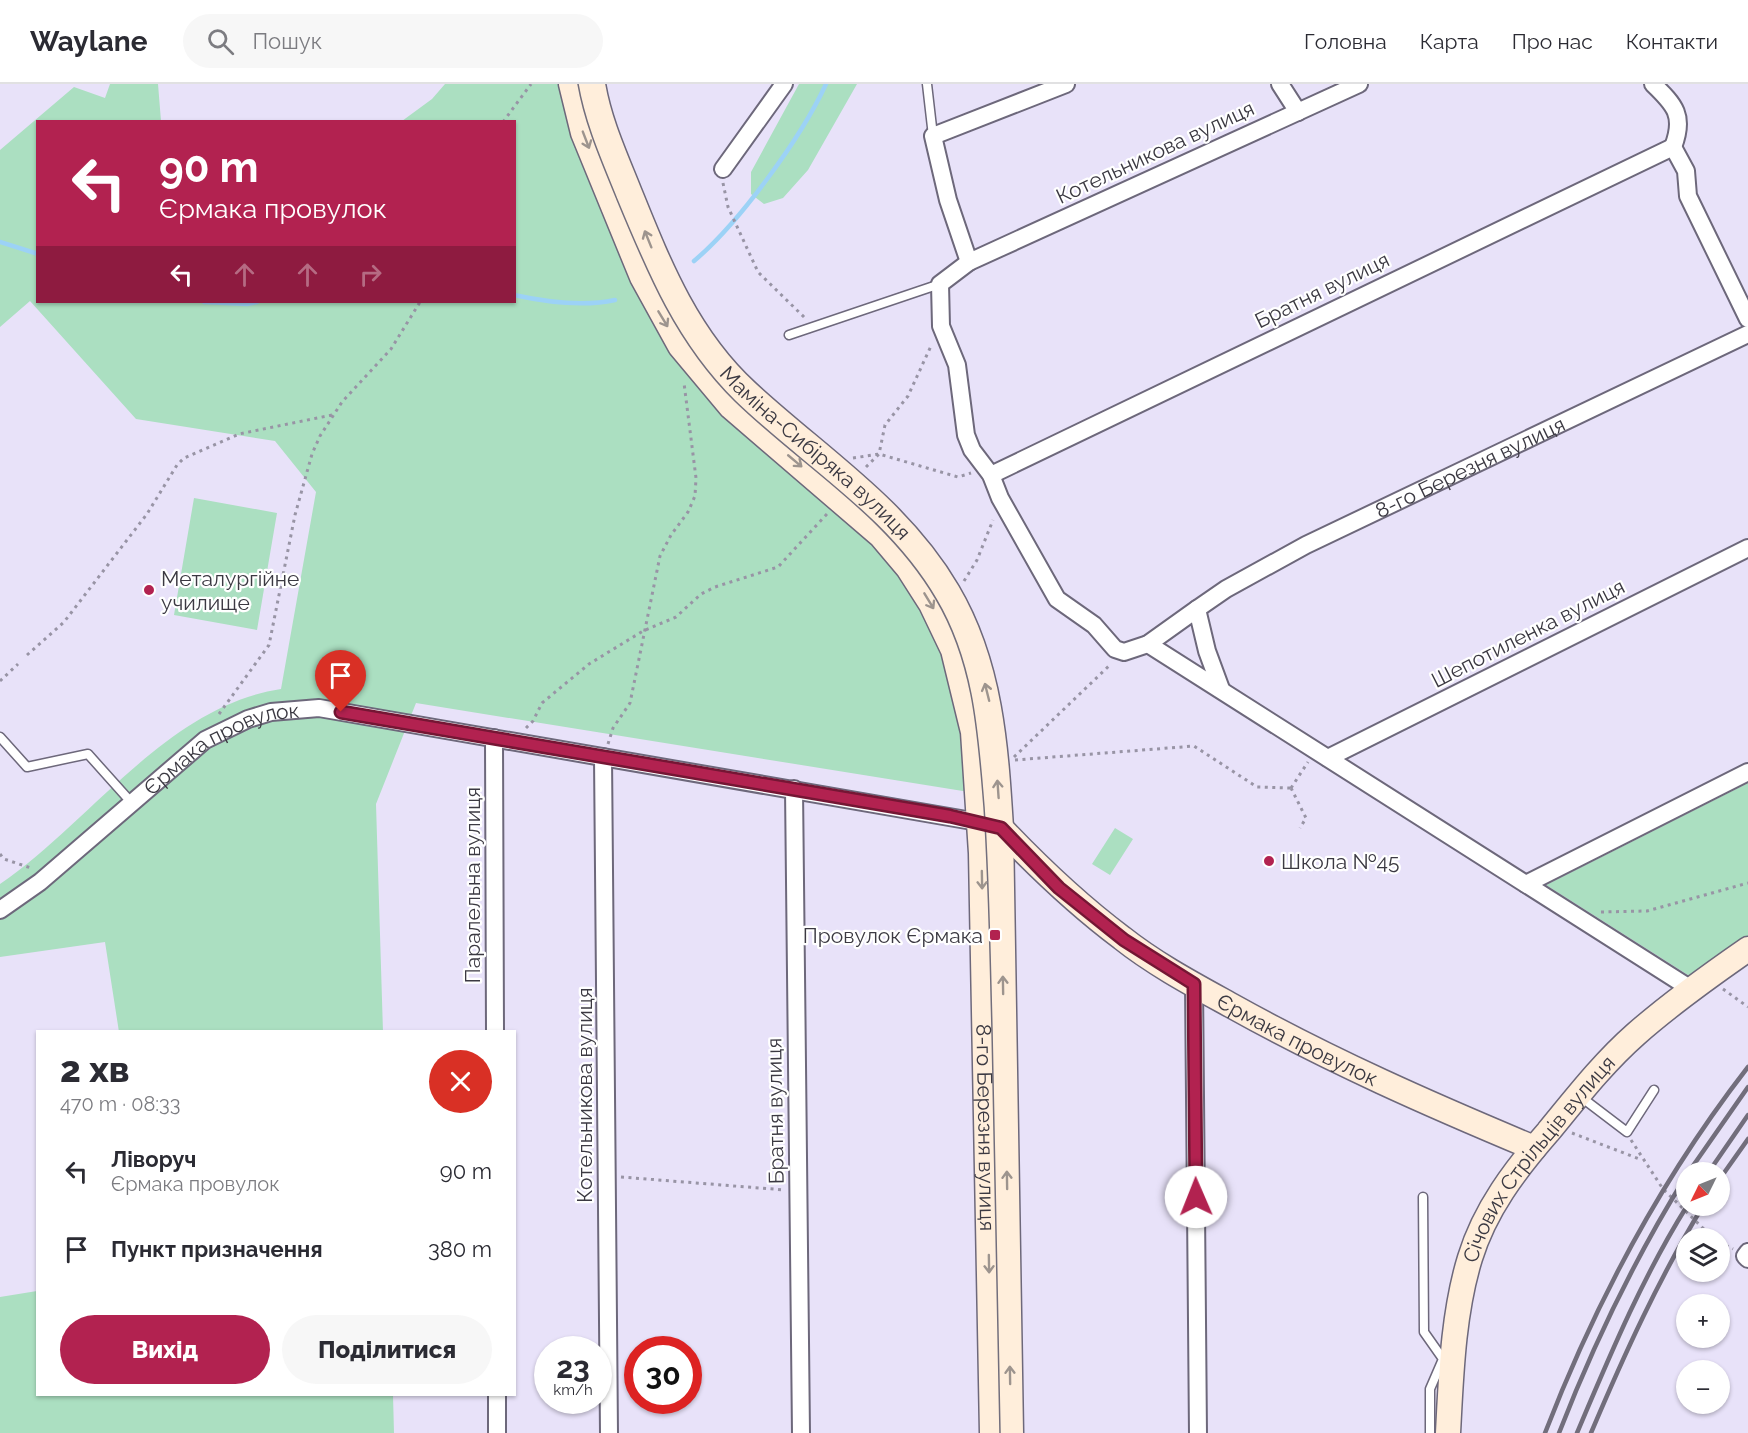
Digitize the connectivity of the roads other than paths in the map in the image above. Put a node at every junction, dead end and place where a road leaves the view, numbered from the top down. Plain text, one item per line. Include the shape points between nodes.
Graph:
1 (571, 84) edge
2 (593, 84) edge
3 (784, 84) edge
4 (927, 84) edge
5 (1066, 84) edge
6 (1280, 84) edge
7 (1359, 84) edge
8 (1653, 84) edge
9 (1298, 112) junction
10 (933, 136) junction
11 (1673, 147) junction
12 (723, 169) road end
13 (969, 262) junction
14 (940, 284) junction
15 (1748, 319) edge
16 (1748, 334) edge
17 (789, 335) dead end
18 (991, 474) junction
19 (1748, 548) edge
20 (1197, 609) junction
21 (1148, 644) junction
22 (1221, 689) junction
23 (0, 737) edge
24 (494, 738) junction
25 (606, 749) junction
26 (1322, 754) junction
27 (1748, 772) edge
28 (794, 789) junction
29 (131, 802) junction
30 (990, 825) junction
31 (1526, 884) junction
32 (0, 910) edge
33 (1748, 949) edge
34 (1194, 984) junction
35 (1691, 989) junction
36 (495, 1030) edge
37 (1654, 1090) dead end
38 (1578, 1095) junction
39 (1534, 1148) junction
40 (1423, 1197) dead end
41 (1449, 1359) junction
42 (497, 1396) edge
43 (497, 1433) edge
44 (609, 1433) edge
45 (801, 1433) edge
46 (992, 1433) edge
47 (1011, 1433) edge
48 (1198, 1433) edge
49 (1430, 1433) edge
50 (1448, 1433) edge

1 -> 30 main road, Маміна-Сибіряка вулиця via 583,133 642,277 680,346 731,407 881,536 931,604 954,650
30 -> 2 main road, Маміна-Сибіряка вулиця via 996,749 988,695 973,643 949,594 925,556 896,522 746,392 697,335 660,268 603,127
3 - 12 street
4 - 10 lane
5 - 10 street
6 - 9 street
7 - 9 street, Котельникова вулиця
8 - 11 street via 1670,100 1678,115 1679,132
9 - 13 street, Котельникова вулиця
10 - 13 street via 948,200
11 - 15 street via 1686,171 1688,196
11 - 18 street, Братня вулиця
13 - 14 street, Котельникова вулиця
14 - 17 lane
14 - 18 street via 941,326 957,365 966,435 972,450
16 - 20 street, 8-го Березня вулиця via 1306,545
18 - 21 street, 8-го Березня вулиця via 1000,498 1057,599 1094,626 1115,649 1124,652
19 - 26 street, Шепотиленка вулиця
20 - 21 street, 8-го Березня вулиця
20 - 22 street
21 - 22 street
22 - 26 street
23 - 29 lane via 27,767 88,754
24 - 25 street, Єрмака провулок
24 - 29 street, Єрмака провулок via 319,708 271,712 205,740
24 - 36 street, Паралельна вулиця
25 - 28 street, Єрмака провулок
25 - 44 street, Котельникова вулиця
26 - 31 street
27 - 31 street
28 - 30 street, Єрмака провулок
28 - 45 street, Братня вулиця
29 - 32 street, Єрмака провулок via 40,882
30 - 34 main road, Єрмака провулок via 1124,940
30 -> 46 main road, 8-го Березня вулиця
47 -> 30 main road, 8-го Березня вулиця
31 - 35 street
33 - 35 main road, Січових Стрільців вулиця
34 - 39 main road, Єрмака провулок via 1304,1045 1417,1100
34 - 48 street
35 - 38 main road, Січових Стрільців вулиця via 1635,1036
37 - 38 lane via 1627,1132
38 - 39 main road, Січових Стрільців вулиця
39 - 41 main road, Січових Стрільців вулиця via 1508,1179 1486,1217 1470,1258
40 - 41 lane via 1424,1332
41 - 49 lane via 1430,1389
41 - 50 main road, Січових Стрільців вулиця
42 - 43 street

